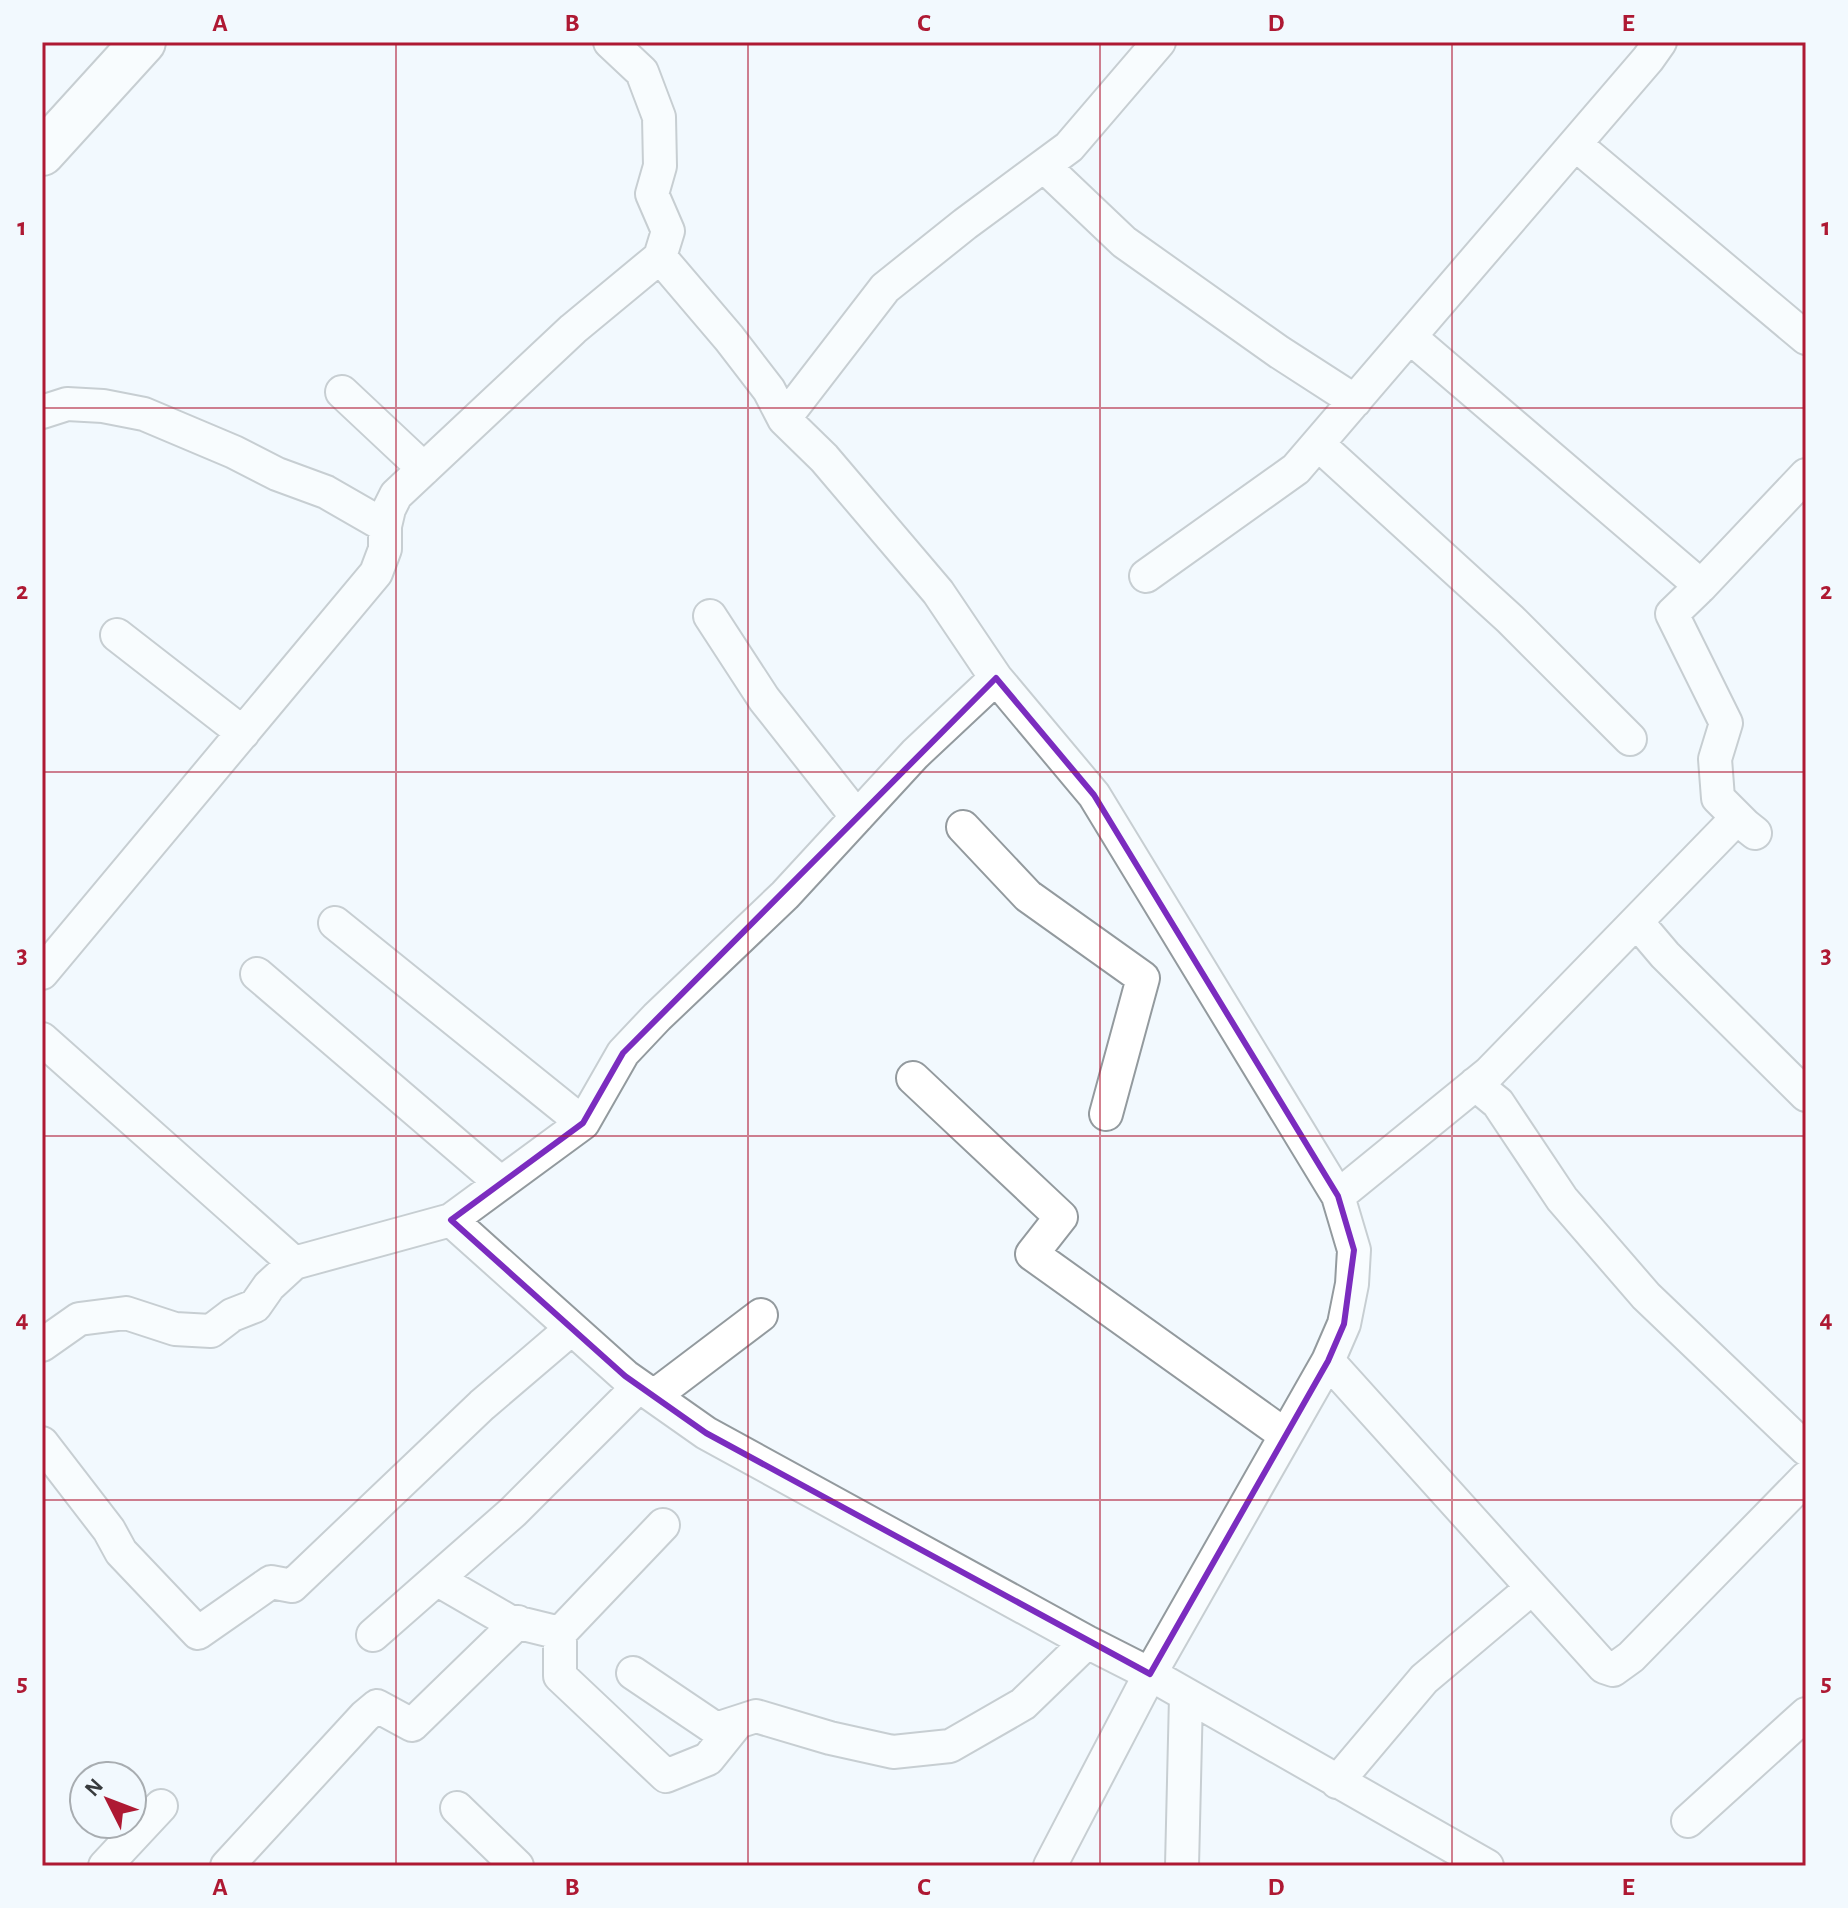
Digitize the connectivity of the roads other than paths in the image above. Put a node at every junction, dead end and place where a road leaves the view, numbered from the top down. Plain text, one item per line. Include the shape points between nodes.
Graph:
1 (143, 42) edge
2 (610, 42) edge
3 (1159, 42) edge
4 (1646, 48) edge
5 (1575, 144) junction
6 (42, 153) edge
7 (1044, 166) junction
8 (660, 257) junction
9 (1410, 337) junction
10 (1806, 338) edge
11 (342, 392) dead end
12 (1355, 401) junction
13 (42, 412) edge
14 (784, 419) junction
15 (1318, 444) junction
16 (424, 469) junction
17 (1806, 475) edge
18 (385, 526) junction
19 (1146, 576) dead end
20 (1701, 586) junction
21 (710, 616) dead end
22 (117, 635) dead end
23 (996, 678) junction
24 (243, 733) junction
25 (1630, 739) dead end
26 (857, 817) junction
27 (963, 827) dead end
28 (1637, 922) junction
29 (335, 923) dead end
30 (1184, 943) junction
31 (42, 973) edge
32 (257, 974) dead end
33 (1143, 978) junction
34 (42, 1039) edge
35 (913, 1078) dead end
36 (1475, 1084) junction
37 (1806, 1095) edge
38 (1106, 1114) dead end
39 (583, 1123) junction
40 (501, 1183) junction
41 (1338, 1196) junction
42 (451, 1220) junction
43 (294, 1263) junction
44 (761, 1315) dead end
45 (571, 1329) junction
46 (42, 1345) edge
47 (1328, 1361) junction
48 (647, 1391) junction
49 (1285, 1435) junction
50 (42, 1443) edge
51 (1806, 1449) edge
52 (1806, 1478) edge
53 (663, 1525) dead end
54 (438, 1580) junction
55 (1532, 1588) junction
56 (518, 1622) junction
57 (560, 1633) junction
58 (373, 1635) dead end
59 (1087, 1642) junction
60 (633, 1673) dead end
61 (1150, 1674) junction
62 (1186, 1697) junction
63 (1806, 1714) edge
64 (737, 1723) junction
65 (1337, 1782) junction
66 (161, 1806) dead end
67 (457, 1808) dead end
68 (1688, 1821) dead end
69 (105, 1866) edge
70 (227, 1866) edge
71 (517, 1866) edge
72 (1050, 1866) edge
73 (1182, 1866) edge
74 (1487, 1866) edge

1 - 6 main road
2 - 8 street via 642,72 659,117 660,166 652,194 668,231
3 - 7 street via 1069,147
4 - 5 street
5 - 9 street
5 - 10 street
7 - 12 street via 1124,242
7 - 14 street via 885,288
8 - 14 street via 769,390
8 - 16 street via 573,329
9 - 12 street
9 - 20 street
11 - 16 street
12 - 15 street
13 - 18 street via 67,404 144,414 326,492
14 - 23 street via 938,592
15 - 19 street via 1296,469
15 - 25 street via 1510,619
16 - 18 street via 396,495
17 - 20 street
18 - 24 street via 385,549 376,573
20 - 28 street via 1672,614 1726,723 1715,759 1718,798 1746,826
21 - 26 street via 764,699
22 - 24 street
23 - 26 street
23 - 30 street via 1094,795
24 - 31 street
26 - 39 street via 623,1053
27 - 33 street via 1028,896
28 - 36 street
28 - 37 street
29 - 39 street
30 - 33 street
30 - 41 street
32 - 40 street
33 - 38 street
34 - 43 street
35 - 49 street via 1061,1217 1032,1254
36 - 41 street
36 - 51 street via 1498,1103 1562,1199 1646,1296
39 - 40 street
40 - 42 street
41 - 47 street via 1354,1250 1352,1284 1344,1324
42 - 43 street
42 - 45 street
43 - 46 street via 255,1306 211,1331 175,1329 126,1313 79,1319
44 - 48 street
45 - 48 street
45 - 50 street via 482,1405 292,1586 271,1582 198,1633 121,1552
47 - 49 street
47 - 55 street
48 - 54 street
48 - 59 street via 706,1433
49 - 61 street
52 - 55 street via 1613,1670 1604,1667
53 - 57 street
54 - 56 street
54 - 58 street
55 - 65 street via 1424,1679
56 - 57 street
56 - 70 street via 412,1725 377,1706 365,1716
57 - 64 street via 560,1676 666,1776 708,1759
59 - 61 street
59 - 64 street via 1023,1704 950,1746 893,1752 756,1716
60 - 64 street via 716,1729
61 - 62 street
61 - 72 street
62 - 65 street
62 - 73 street
63 - 68 street
65 - 74 street
66 - 69 street
67 - 71 street

